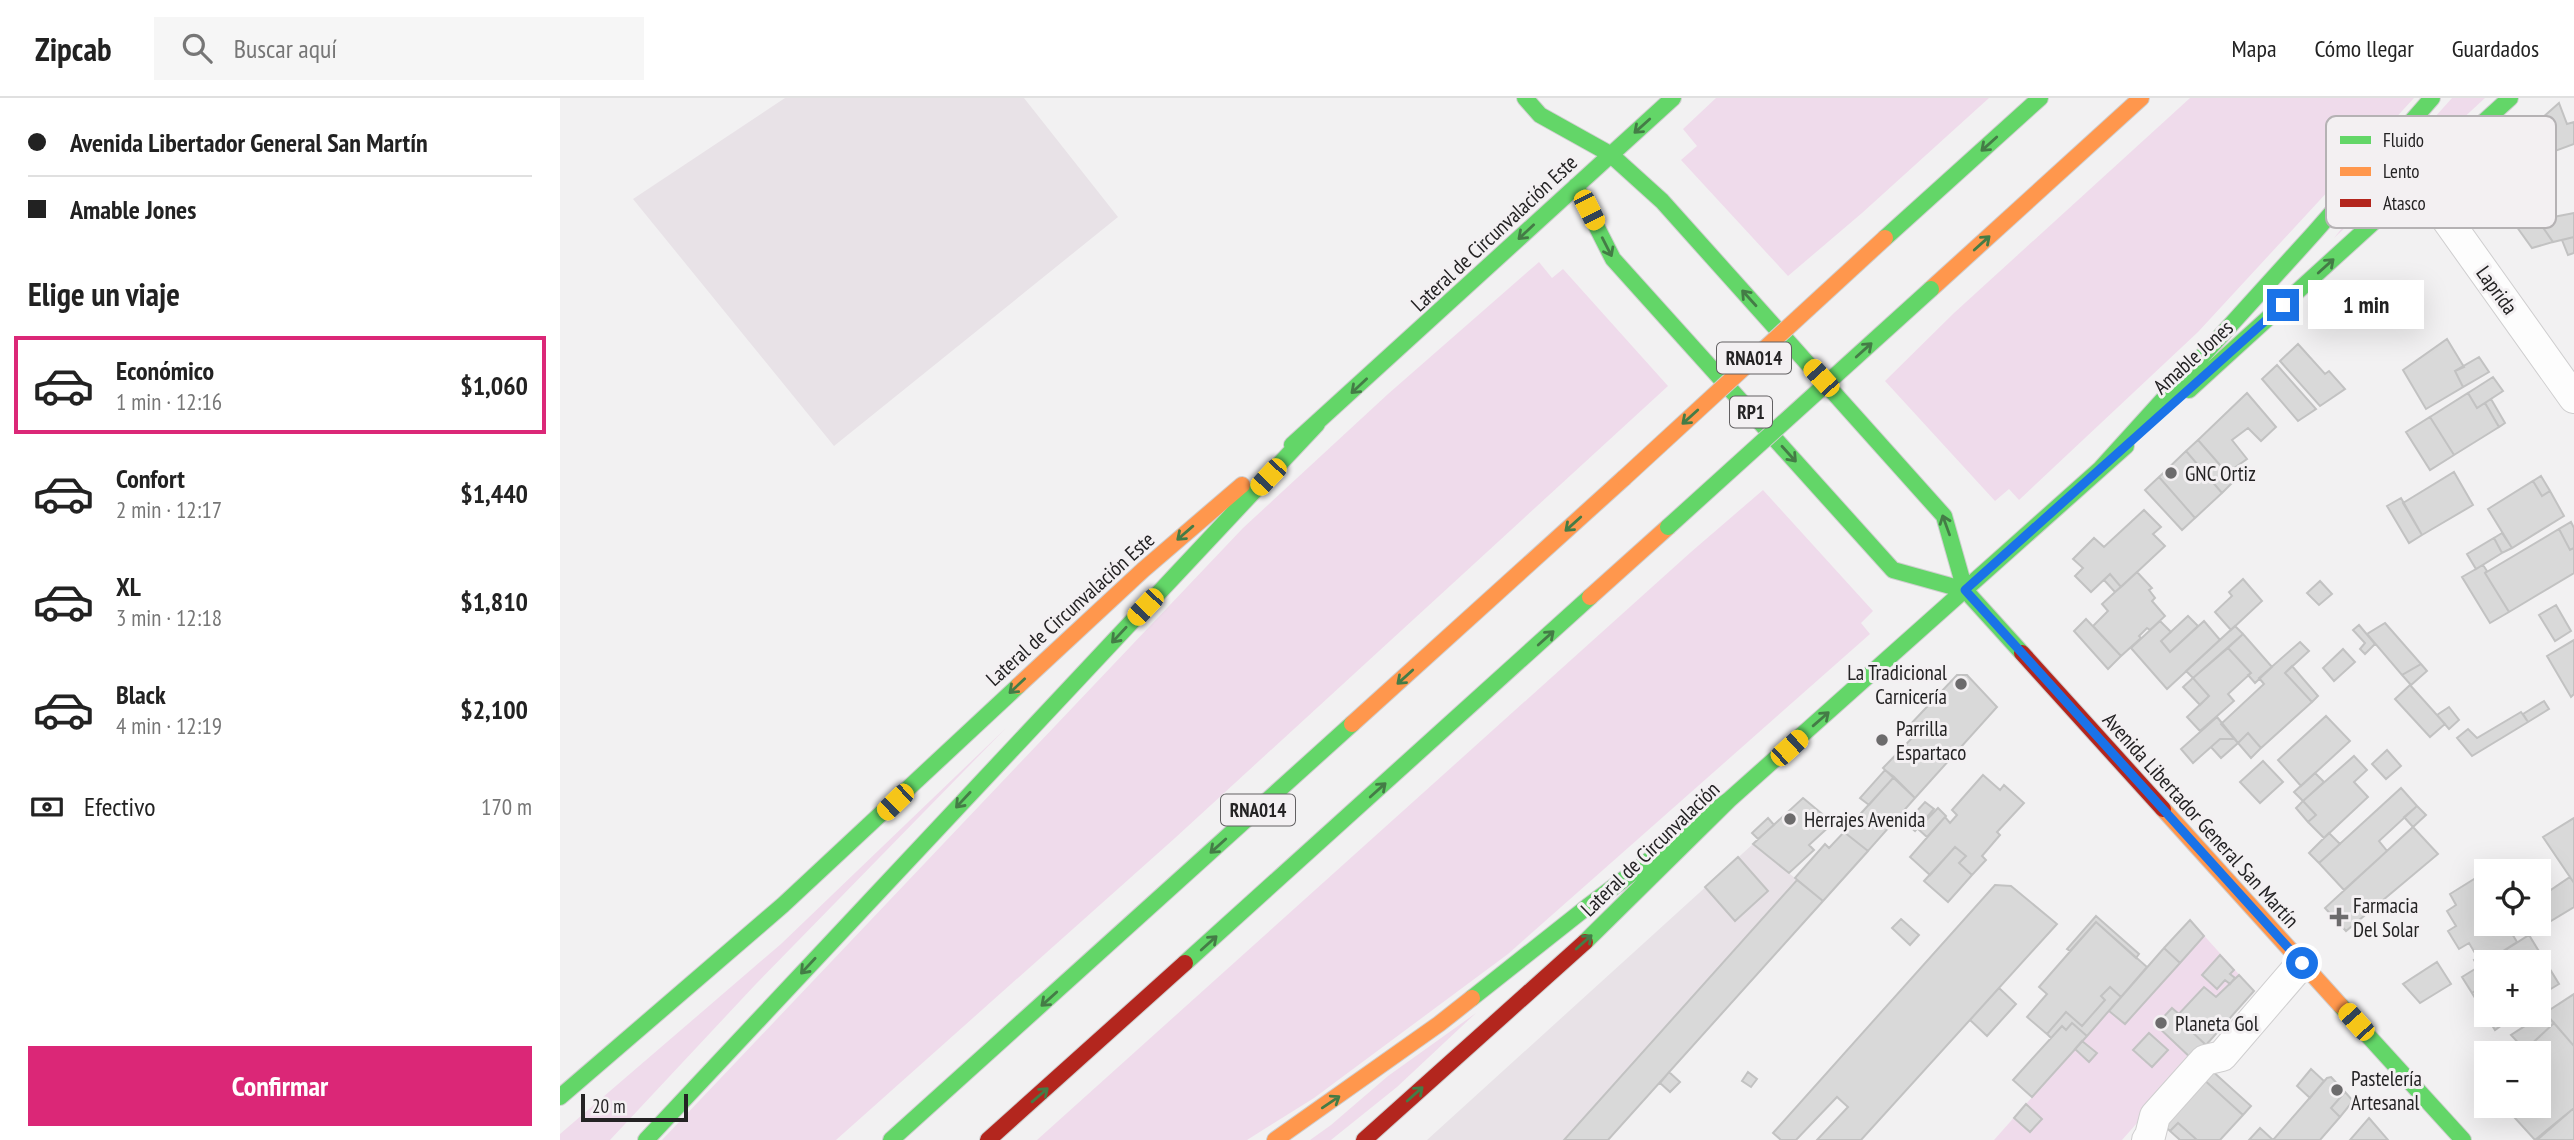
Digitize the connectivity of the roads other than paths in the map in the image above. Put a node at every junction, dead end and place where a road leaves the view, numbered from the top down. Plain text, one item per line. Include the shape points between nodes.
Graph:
1 (1525, 98) edge
2 (1673, 98) edge
3 (2040, 98) edge
4 (2141, 98) edge
5 (2432, 98) edge
6 (2510, 98) edge
7 (1540, 115) junction
8 (2416, 116) edge
9 (2491, 116) edge
10 (1552, 138) dead end
11 (1611, 154) junction
12 (1573, 180) junction
13 (2326, 220) edge
14 (2369, 228) edge
15 (2453, 228) edge
16 (2574, 398) edge
17 (1317, 424) junction
18 (2101, 468) junction
19 (1965, 590) junction
20 (1729, 800) junction
21 (2302, 963) junction
22 (560, 1097) edge
23 (646, 1140) edge
24 (891, 1140) edge
25 (988, 1140) edge
26 (1275, 1140) edge
27 (1364, 1140) edge
28 (2147, 1140) edge
29 (2463, 1140) edge

1 - 7 main road, Avenida Libertador General San Martín
2 -> 11 main road, Lateral de Circunvalación Este
3 -> 24 main road, RNA014, bridge
25 -> 4 main road, RNA014, bridge
5 - 8 main road
6 - 9 main road, Amable Jones
7 - 10 main road
7 - 11 main road, Avenida Libertador General San Martín
11 - 12 main road, Lateral de Circunvalación Este
19 -> 11 main road, Avenida Libertador General San Martín via 1944,516 1662,201
12 -> 17 main road, Lateral de Circunvalación Este
12 -> 19 main road, RP1 via 1613,259 1893,570
13 - 18 main road
18 -> 14 main road, Amable Jones
15 - 16 street, Laprida
17 -> 22 main road, Lateral de Circunvalación Este via 1186,531 771,917
17 -> 23 main road
18 - 19 main road, Amable Jones
20 -> 19 main road, Lateral de Circunvalación
19 - 21 main road, Avenida Libertador General San Martín
26 -> 20 main road via 1440,1024
27 -> 20 main road, Lateral de Circunvalación via 1608,921
21 - 28 street via 2222,1056 2205,1060 2155,1116
21 - 29 main road, Avenida Libertador General San Martín

